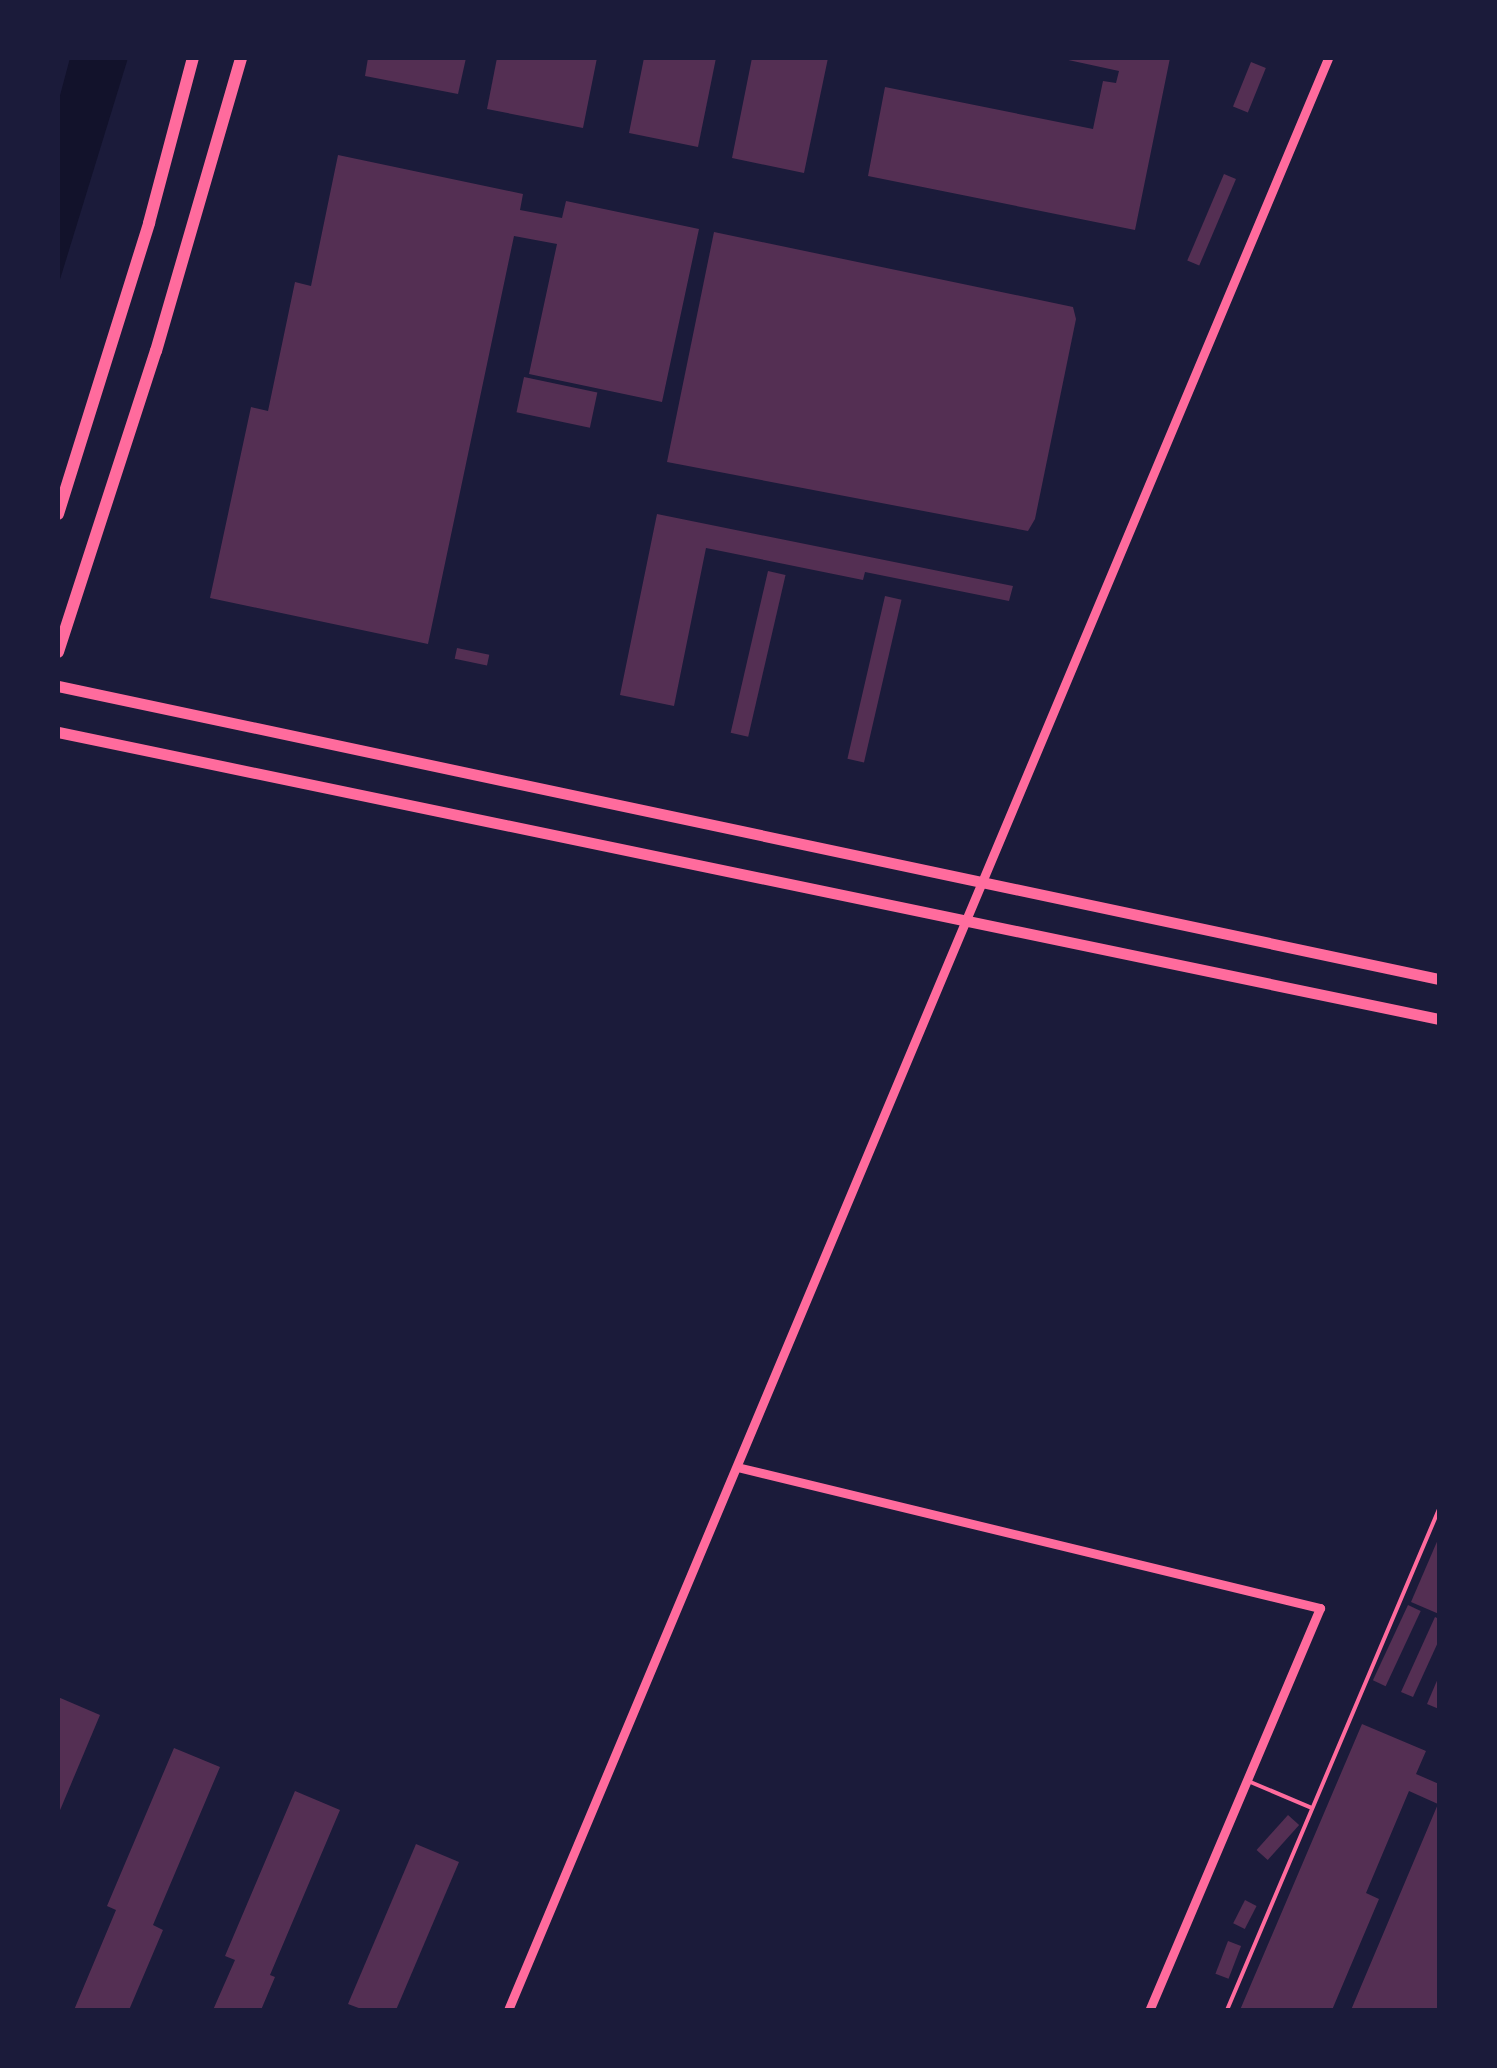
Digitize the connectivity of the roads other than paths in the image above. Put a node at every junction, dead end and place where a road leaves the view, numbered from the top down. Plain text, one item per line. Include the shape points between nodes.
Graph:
1 (193, 58) edge
2 (241, 58) edge
3 (1328, 58) edge
4 (58, 514) edge
5 (58, 652) edge
6 (58, 686) edge
7 (58, 732) edge
8 (982, 884) junction
9 (965, 923) junction
10 (1439, 979) edge
11 (1439, 1019) edge
12 (737, 1467) junction
13 (1439, 1509) edge
14 (1246, 1781) junction
15 (1312, 1808) junction
16 (508, 2010) edge
17 (1149, 2010) edge
18 (1227, 2010) edge

1 - 4 main road via 149,223
2 - 5 main road via 156,351
3 - 8 street
6 - 8 main road
7 - 9 main road
8 - 9 street
8 - 10 main road
9 - 11 main road
9 - 12 street
12 - 14 street via 1320,1608
12 - 16 street
13 - 15 lane
14 - 15 lane
14 - 17 street
15 - 18 lane

